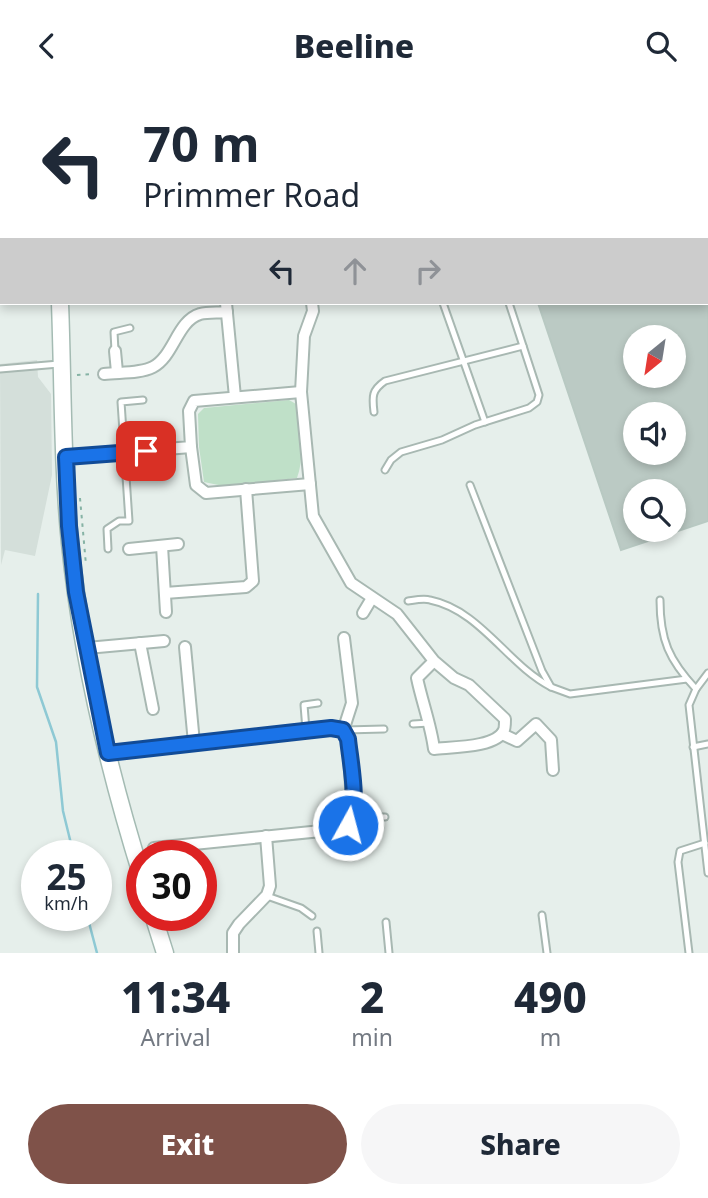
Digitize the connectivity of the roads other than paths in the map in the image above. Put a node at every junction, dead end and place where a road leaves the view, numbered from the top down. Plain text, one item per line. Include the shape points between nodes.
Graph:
1 (60, 305) edge
2 (312, 305) edge
3 (444, 305) edge
4 (510, 305) edge
5 (227, 307) edge
6 (130, 328) dead end
7 (523, 346) junction
8 (115, 351) joint
9 (462, 360) junction
10 (0, 369) edge
11 (67, 370) junction
12 (117, 373) junction
13 (104, 374) road end
14 (300, 393) junction
15 (235, 397) junction
16 (143, 400) dead end
17 (374, 412) dead end
18 (485, 422) junction
19 (191, 447) junction
20 (124, 453) junction
21 (66, 457) junction
22 (385, 470) dead end
23 (310, 484) junction
24 (470, 485) dead end
25 (246, 489) junction
26 (178, 544) dead end
27 (162, 546) junction
28 (108, 549) dead end
29 (129, 549) dead end
30 (165, 593) junction
31 (372, 599) junction
32 (660, 600) dead end
33 (408, 601) dead end
34 (166, 612) dead end
35 (363, 613) dead end
36 (344, 638) dead end
37 (164, 641) dead end
38 (140, 643) junction
39 (185, 647) dead end
40 (87, 648) junction
41 (435, 661) junction
42 (708, 673) edge
43 (687, 679) junction
44 (551, 687) junction
45 (696, 689) junction
46 (318, 703) dead end
47 (153, 709) dead end
48 (429, 723) junction
49 (413, 724) dead end
50 (384, 729) dead end
51 (306, 730) junction
52 (343, 730) junction
53 (502, 734) junction
54 (194, 743) junction
55 (708, 744) edge
56 (693, 747) junction
57 (108, 753) junction
58 (553, 769) dead end
59 (708, 808) edge
60 (701, 810) junction
61 (353, 817) junction
62 (385, 817) dead end
63 (266, 836) junction
64 (131, 840) edge
65 (217, 841) edge
66 (705, 843) junction
67 (708, 873) edge
68 (267, 895) junction
69 (542, 915) dead end
70 (312, 916) dead end
71 (386, 922) dead end
72 (158, 931) edge
73 (317, 931) dead end
74 (165, 953) edge
75 (233, 953) edge
76 (319, 953) edge
77 (389, 953) edge
78 (547, 953) edge
79 (689, 953) edge

1 - 11 street
2 - 14 street via 304,336
3 - 9 lane
4 - 7 lane
5 - 12 street via 198,314 165,359 151,369
5 - 15 street
6 - 8 lane via 114,332
7 - 9 lane
7 - 18 lane via 539,395 537,403
8 - 12 street
9 - 17 lane via 385,381 372,396
9 - 18 lane
10 - 11 lane
11 - 21 street
12 - 13 street
14 - 15 street
14 - 23 street
15 - 19 street via 194,401 189,411
16 - 20 lane via 121,402
18 - 22 lane via 401,452
19 - 20 street
19 - 25 street via 196,485 206,493
20 - 21 street
20 - 28 lane via 129,521 107,529
21 - 40 street via 70,544
23 - 25 street
23 - 31 street via 313,516 351,583
24 - 44 lane
25 - 30 street via 253,581 246,587
26 - 27 street
27 - 29 street
27 - 30 street
30 - 34 street
31 - 35 street
31 - 41 street via 397,614
32 - 43 lane via 660,623 675,666
33 - 44 lane via 429,599 469,618 536,679
36 - 52 street via 352,703
37 - 38 street
38 - 40 street
38 - 47 street
39 - 54 street
40 - 57 street
41 - 48 street via 417,678
41 - 53 street via 505,719
42 - 45 lane
43 - 44 lane via 570,694
43 - 45 lane
45 - 56 lane via 689,705
46 - 51 lane via 304,705
48 - 49 lane
48 - 53 street via 434,748 489,743
50 - 52 lane
51 - 52 street
51 - 54 street
52 - 61 street via 348,739
53 - 58 street via 517,741 536,724 551,740
54 - 57 street
55 - 56 lane
56 - 60 lane
57 - 64 street
59 - 60 lane
60 - 66 lane
61 - 62 lane
61 - 63 street via 341,829
63 - 65 street
63 - 68 street
66 - 67 lane
66 - 79 lane via 680,851 678,862
68 - 70 lane
68 - 75 street via 233,933
69 - 78 lane
71 - 77 lane
72 - 74 street
73 - 76 lane

